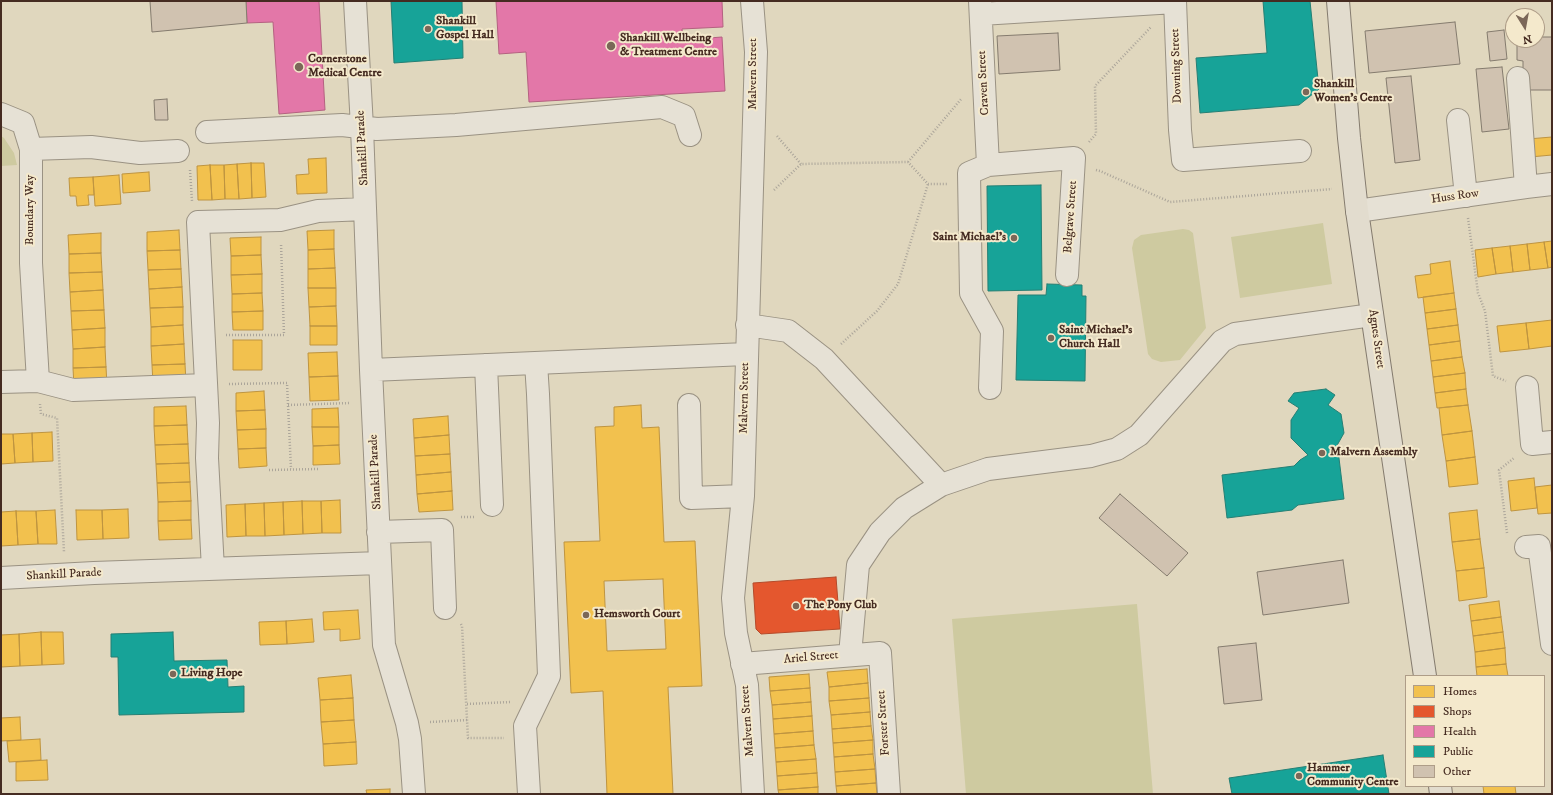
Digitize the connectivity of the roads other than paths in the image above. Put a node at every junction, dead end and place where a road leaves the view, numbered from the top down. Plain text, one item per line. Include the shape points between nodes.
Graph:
1 (355, 1) edge
2 (752, 1) edge
3 (1175, 1) edge
4 (1338, 1) edge
5 (980, 7) edge
6 (1518, 78) dead end
7 (1, 114) edge
8 (1458, 120) dead end
9 (362, 127) junction
10 (207, 132) dead end
11 (690, 135) dead end
12 (31, 149) junction
13 (178, 151) road end
14 (1300, 151) dead end
15 (988, 165) junction
16 (1552, 184) edge
17 (1526, 187) junction
18 (1466, 196) junction
19 (365, 209) junction
20 (1357, 211) junction
21 (1067, 276) dead end
22 (1372, 315) junction
23 (747, 325) junction
24 (746, 354) junction
25 (536, 363) junction
26 (486, 365) junction
27 (371, 370) junction
28 (38, 381) junction
29 (1, 382) edge
30 (206, 385) junction
31 (1526, 387) road end
32 (990, 388) dead end
33 (689, 405) dead end
34 (1542, 443) edge
35 (941, 485) junction
36 (743, 496) junction
37 (492, 505) road end
38 (378, 532) junction
39 (1526, 547) road end
40 (380, 563) junction
41 (213, 569) junction
42 (1, 578) edge
43 (446, 608) road end
44 (1552, 644) edge
45 (880, 653) joint
46 (850, 655) junction
47 (742, 664) junction
48 (1424, 675) edge
49 (414, 794) edge
50 (529, 794) edge
51 (753, 794) edge
52 (889, 794) edge

1 - 9 street, Shankill Parade
2 - 23 street, Malvern Street via 756,52
3 - 5 street
3 - 14 street, Downing Street via 1183,160
4 - 20 main road, Agnes Street
5 - 15 street, Craven Street
6 - 17 street
7 - 12 street, Boundary Way via 23,123
8 - 18 street
9 - 10 street
9 - 11 street via 377,129 456,125 662,107 684,116
9 - 19 street, Shankill Parade
12 - 13 street via 91,147 140,153
12 - 28 street, Boundary Way via 31,263
15 - 21 street, Belgrave Street via 1074,163
15 - 32 street via 969,173 968,185 971,292 992,331
16 - 17 street, Huss Row
17 - 18 street, Huss Row
18 - 20 street, Huss Row
19 - 27 street, Shankill Parade
19 - 30 street via 318,211 280,220 198,222
20 - 22 main road, Agnes Street
22 - 35 street via 1235,334 1222,341 1139,436 1117,449 1091,456 988,463
22 - 48 main road, Agnes Street
23 - 24 street, Malvern Street
23 - 35 street via 788,331 824,359 860,401
24 - 25 street
24 - 36 street, Malvern Street
25 - 26 street
25 - 50 street via 549,676 525,726
26 - 27 street
26 - 37 street
27 - 38 street, Shankill Parade
28 - 29 street
28 - 30 street via 73,390
30 - 41 street
31 - 34 street
33 - 36 street via 691,498
35 - 46 street via 904,508 880,532 858,565
36 - 47 street, Malvern Street via 733,598
38 - 40 street, Shankill Parade
38 - 43 street via 442,530
39 - 44 street via 1539,546
40 - 41 street, Shankill Parade
40 - 49 street via 384,645 407,723
41 - 42 street, Shankill Parade
45 - 46 street, Ariel Street
45 - 52 street, Forster Street
46 - 47 street, Ariel Street
47 - 51 street, Malvern Street via 747,685

